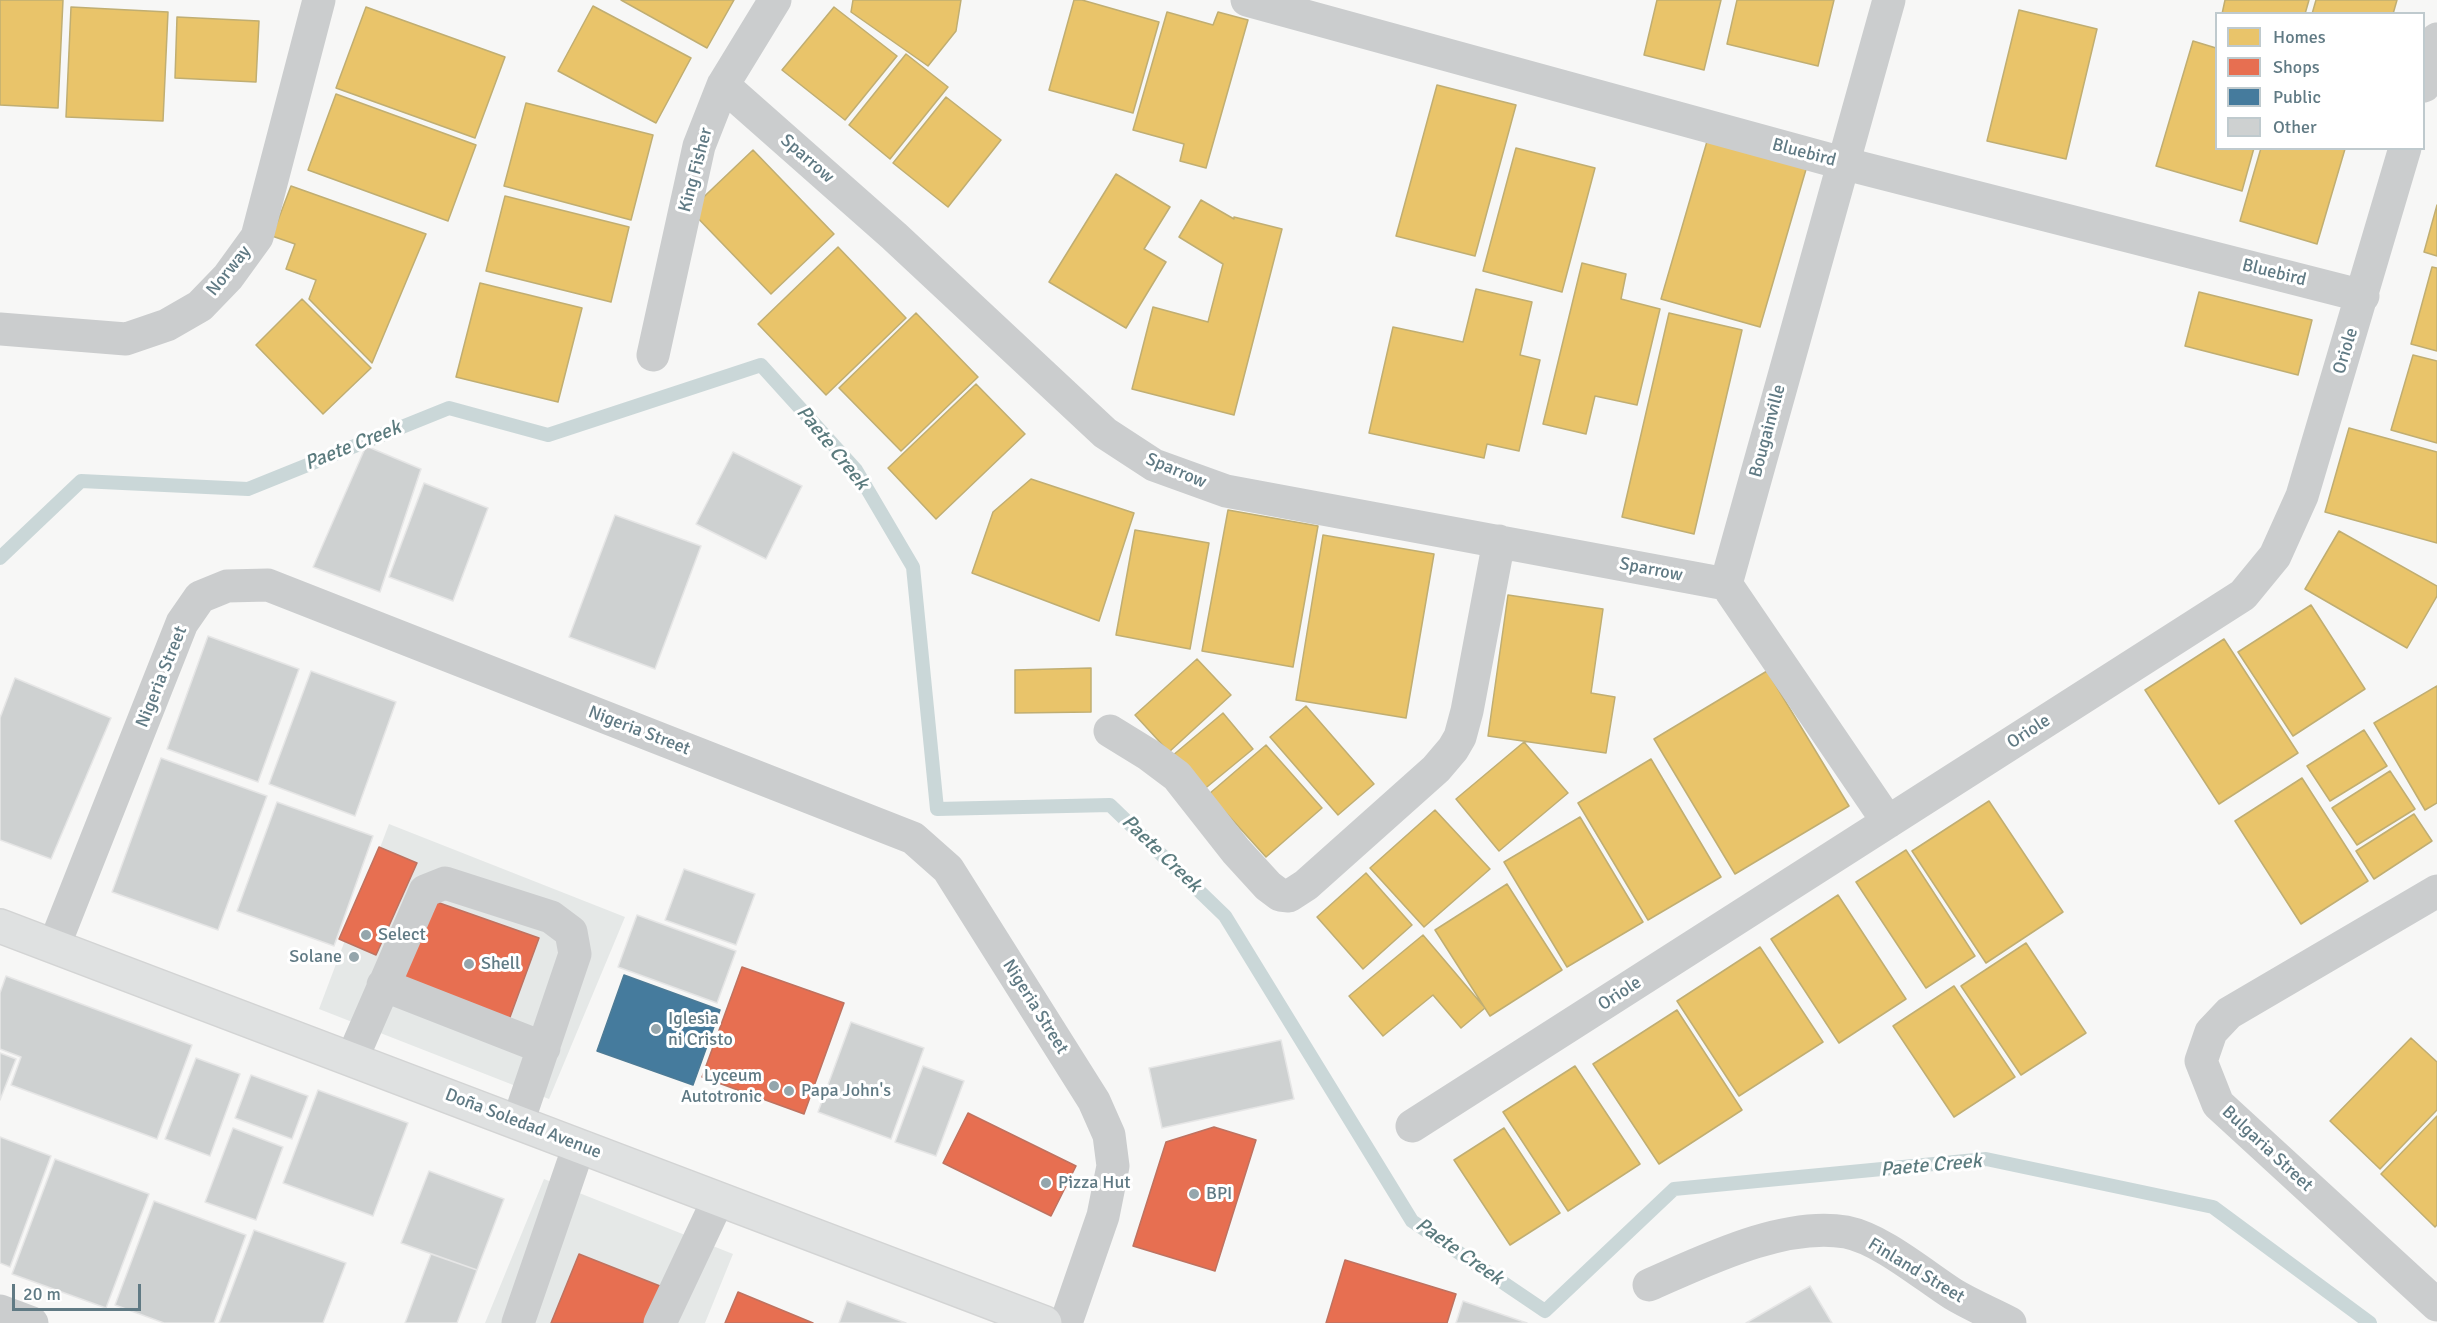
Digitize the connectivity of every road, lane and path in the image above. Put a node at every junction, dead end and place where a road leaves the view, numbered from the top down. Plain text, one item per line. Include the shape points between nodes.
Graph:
1 (775, 0) edge
2 (1247, 0) edge
3 (1888, 0) edge
4 (313, 1) edge
5 (2437, 39) edge
6 (2425, 82) edge
7 (723, 85) junction
8 (2405, 150) edge
9 (1842, 163) junction
10 (2363, 296) junction
11 (0, 329) edge
12 (653, 355) dead end
13 (1500, 542) junction
14 (1725, 584) junction
15 (1110, 731) dead end
16 (1888, 822) junction
17 (2437, 891) edge
18 (0, 926) edge
19 (54, 946) junction
20 (382, 985) junction
21 (544, 1048) junction
22 (352, 1059) junction
23 (518, 1122) junction
24 (1412, 1126) dead end
25 (579, 1146) junction
26 (718, 1200) junction
27 (1649, 1286) dead end
28 (2437, 1305) edge
29 (0, 1311) edge
30 (32, 1323) edge
31 (518, 1323) edge
32 (660, 1323) edge
33 (1045, 1323) edge
34 (1066, 1323) edge
35 (2010, 1323) edge

1 - 7 street, King Fisher
2 - 9 street, Bluebird
3 - 9 street, Bougainville
4 - 11 street, Norway via 257,237 228,277 200,306 167,325 126,339
5 - 6 street
7 - 12 street, King Fisher via 699,146
7 - 13 street, Sparrow via 894,236 1105,433 1154,465 1226,491
8 - 10 street, Oriole
9 - 10 street, Bluebird
9 - 14 street, Bougainville
10 - 16 street, Oriole via 2302,496 2275,556 2243,595
13 - 14 street, Sparrow
13 - 15 street via 1467,711 1454,749 1396,806 1289,896 1268,886 1177,776
14 - 16 street
16 - 24 street, Oriole
17 - 28 street, Bulgaria Street via 2229,1013 2211,1032 2201,1061 2218,1104
18 - 19 main road, Doña Soledad Avenue
19 - 22 main road, Doña Soledad Avenue
19 - 34 street, Nigeria Street via 182,623 200,597 227,586 268,585 914,838 942,863 1094,1101 1109,1135 1113,1166 1102,1216
20 - 21 street
20 - 21 street via 425,891 445,883 551,917 571,932 575,954
20 - 22 street
21 - 23 street
22 - 23 main road, Doña Soledad Avenue
23 - 25 main road, Doña Soledad Avenue
25 - 26 main road, Doña Soledad Avenue
25 - 31 street
26 - 32 street
26 - 33 main road, Doña Soledad Avenue
27 - 35 street, Finland Street via 1728,1251 1802,1231 1846,1232 1877,1245 1956,1295
29 - 30 street

